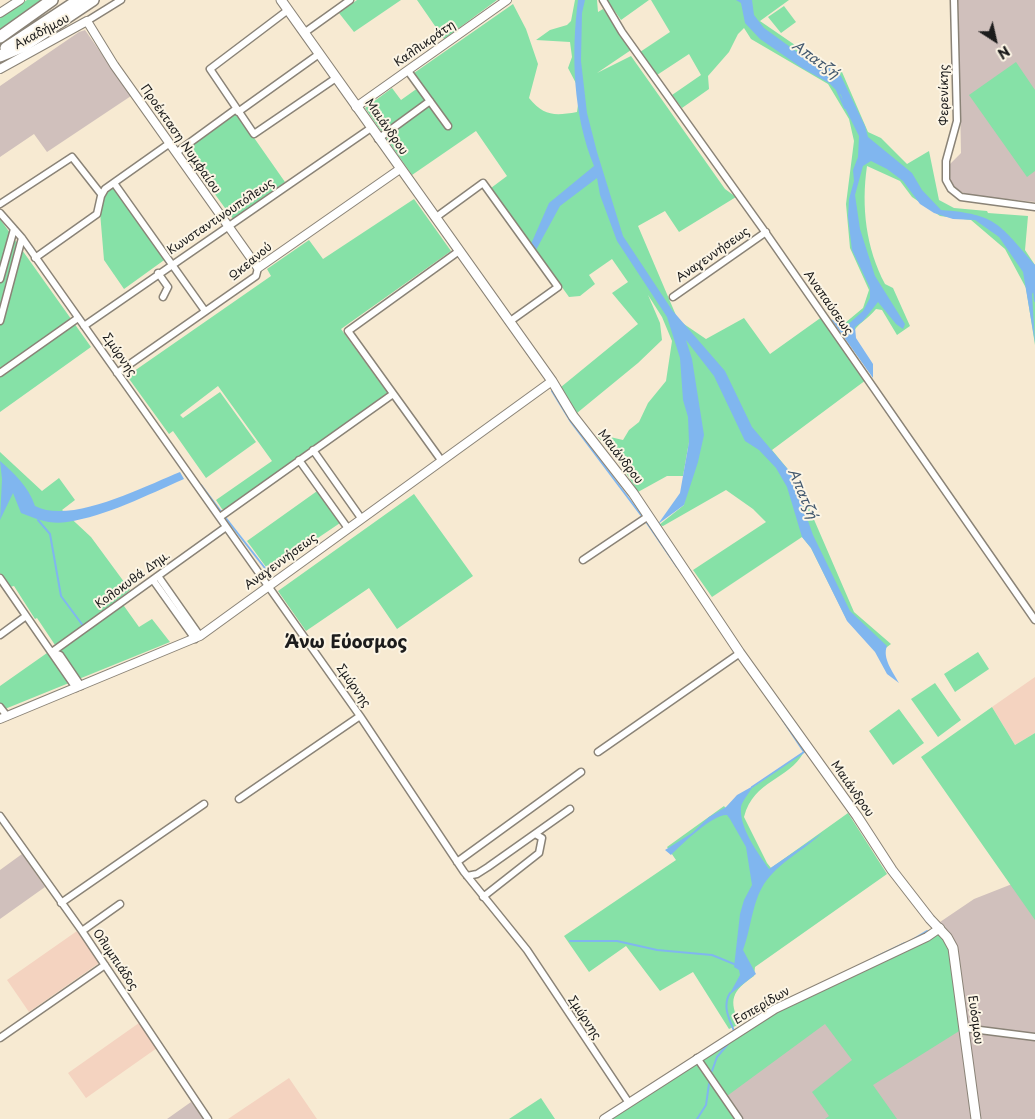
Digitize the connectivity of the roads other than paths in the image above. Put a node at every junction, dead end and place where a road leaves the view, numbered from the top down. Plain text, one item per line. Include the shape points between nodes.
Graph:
1 (20, 0) edge
2 (52, 0) edge
3 (67, 0) edge
4 (80, 0) edge
5 (93, 0) edge
6 (121, 0) edge
7 (282, 0) edge
8 (350, 0) edge
9 (603, 0) edge
10 (954, 0) edge
11 (504, 1) edge
12 (288, 10) junction
13 (0, 13) edge
14 (86, 21) junction
15 (304, 33) junction
16 (0, 37) edge
17 (0, 44) edge
18 (0, 52) edge
19 (318, 54) junction
20 (0, 56) edge
21 (0, 69) edge
22 (408, 70) junction
23 (336, 78) junction
24 (430, 101) junction
25 (356, 106) junction
26 (237, 110) junction
27 (448, 126) dead end
28 (371, 128) junction
29 (378, 139) junction
30 (170, 143) junction
31 (177, 152) junction
32 (400, 169) junction
33 (114, 183) junction
34 (101, 194) junction
35 (0, 204) edge
36 (1035, 207) edge
37 (0, 213) edge
38 (435, 218) junction
39 (228, 226) junction
40 (14, 228) junction
41 (766, 232) junction
42 (22, 238) junction
43 (459, 252) junction
44 (35, 258) junction
45 (172, 264) junction
46 (258, 268) junction
47 (158, 273) junction
48 (0, 279) edge
49 (163, 297) dead end
50 (673, 297) dead end
51 (205, 311) junction
52 (78, 318) junction
53 (0, 320) edge
54 (509, 322) junction
55 (84, 326) junction
56 (0, 373) edge
57 (117, 373) junction
58 (552, 381) junction
59 (393, 394) junction
60 (313, 450) junction
61 (299, 460) junction
62 (441, 460) junction
63 (220, 517) junction
64 (647, 517) junction
65 (361, 518) junction
66 (226, 527) junction
67 (347, 527) junction
68 (583, 560) dead end
69 (0, 578) edge
70 (155, 578) junction
71 (268, 585) junction
72 (26, 616) junction
73 (1035, 620) edge
74 (0, 634) edge
75 (198, 637) junction
76 (52, 652) junction
77 (740, 653) junction
78 (79, 687) junction
79 (0, 707) edge
80 (360, 716) junction
81 (3, 718) edge
82 (598, 752) dead end
83 (581, 772) dead end
84 (238, 798) dead end
85 (204, 804) dead end
86 (570, 809) dead end
87 (0, 816) edge
88 (535, 834) junction
89 (457, 862) junction
90 (467, 876) junction
91 (483, 897) junction
92 (61, 903) junction
93 (120, 904) dead end
94 (940, 928) junction
95 (82, 931) junction
96 (104, 965) junction
97 (964, 1028) junction
98 (1035, 1037) edge
99 (0, 1038) edge
100 (697, 1058) junction
101 (628, 1103) junction
102 (208, 1119) edge
103 (604, 1119) edge
104 (739, 1119) edge
105 (976, 1119) edge

1 - 13 street
2 - 16 highway
3 - 17 highway
4 - 18 highway
5 - 20 highway via 24,46
6 - 14 street, Ακαδήμου
7 - 12 main road, Μαιάνδρου
8 - 15 street
9 - 41 street, Αναπαύσεως via 622,32
10 - 36 street, Φερενίκης via 957,121 946,161 946,180 951,190 961,197
11 - 22 street, Καλλικράτη
12 - 15 main road, Μαιάνδρου
12 - 26 street via 210,69
14 - 21 street, Ακαδήμου
14 - 30 street, Προέκταση Νυμφαίου
15 - 19 main road, Μαιάνδρου
19 - 23 main road, Μαιάνδρου
19 - 26 street
22 - 24 street
22 - 25 street, Καλλικράτη
23 - 25 main road, Μαιάνδρου
23 - 26 street via 254,134
24 - 27 street
24 - 29 street
25 - 28 main road, Μαιάνδρου
26 - 31 street
28 - 29 main road, Μαιάνδρου
28 - 39 street, Κωνσταντινουπόλεως
29 - 32 main road, Μαιάνδρου
30 - 31 street, Προέκταση Νυμφαίου
30 - 33 street
31 - 39 street, Προέκταση Νυμφαίου
32 - 38 main road, Μαιάνδρου
32 - 46 street, Ωκεανού
33 - 34 street
33 - 45 street
34 - 35 street via 72,157
34 - 44 street via 97,214
37 - 40 street, Σμύρνης
38 - 43 main road, Μαιάνδρου
38 - 54 street via 484,183 558,287
39 - 45 street, Κωνσταντινουπόλεως
39 - 46 street, Προέκταση Νυμφαίου
40 - 42 street, Σμύρνης
40 - 48 street
41 - 50 street, Αναγεννήσεως
41 - 73 street, Αναπαύσεως
42 - 44 street, Σμύρνης
42 - 53 street
43 - 54 main road, Μαιάνδρου
43 - 59 street via 348,331
44 - 52 street, Σμύρνης
45 - 47 street, Κωνσταντινουπόλεως
45 - 51 street
46 - 51 street, Ωκεανού via 256,276
47 - 49 street via 168,287
47 - 55 street, Κωνσταντινουπόλεως
51 - 57 street, Ωκεανού
52 - 55 street, Σμύρνης
52 - 56 street
54 - 58 main road, Μαιάνδρου
55 - 57 street, Σμύρνης
57 - 63 street, Σμύρνης
58 - 62 street, Αναγεννήσεως
58 - 64 main road, Μαιάνδρου via 588,438 633,493
59 - 60 street
59 - 62 street
60 - 61 street
60 - 65 street
61 - 63 street
61 - 67 street
62 - 65 street, Αναγεννήσεως
63 - 66 street, Σμύρνης
64 - 68 street
64 - 77 main road, Μαιάνδρου
65 - 67 street, Αναγεννήσεως
66 - 70 street, Κολοκυθά Δημ.
66 - 71 street, Σμύρνης
67 - 71 street, Αναγεννήσεως
69 - 72 street
70 - 75 street
70 - 76 street, Κολοκυθά Δημ.
71 - 75 street, Αναγεννήσεως
71 - 80 street, Σμύρνης
72 - 74 street
72 - 76 street
75 - 78 street, Αναγεννήσεως
76 - 78 street via 60,655
77 - 82 street
77 - 94 main road, Μαιάνδρου via 892,870
78 - 81 street, Αναγεννήσεως
79 - 81 street
80 - 84 street
80 - 89 street, Σμύρνης
83 - 89 street
85 - 92 street
86 - 88 street
87 - 92 street, Ολυμπιάδος
88 - 90 street via 477,874
88 - 91 street via 542,838 539,853
89 - 90 street, Σμύρνης
90 - 91 street, Σμύρνης
91 - 101 street, Σμύρνης via 527,950
92 - 95 street, Ολυμπιάδος
93 - 95 street
94 - 97 main road, Ευόσμου via 953,948
94 - 100 street, Εσπερίδων via 775,1009
95 - 96 street, Ολυμπιάδος
96 - 99 street
96 - 102 street, Ολυμπιάδος
97 - 98 street
97 - 105 main road, Ευόσμου
100 - 101 street, Εσπερίδων
100 - 104 street
101 - 103 street, Εσπερίδων

